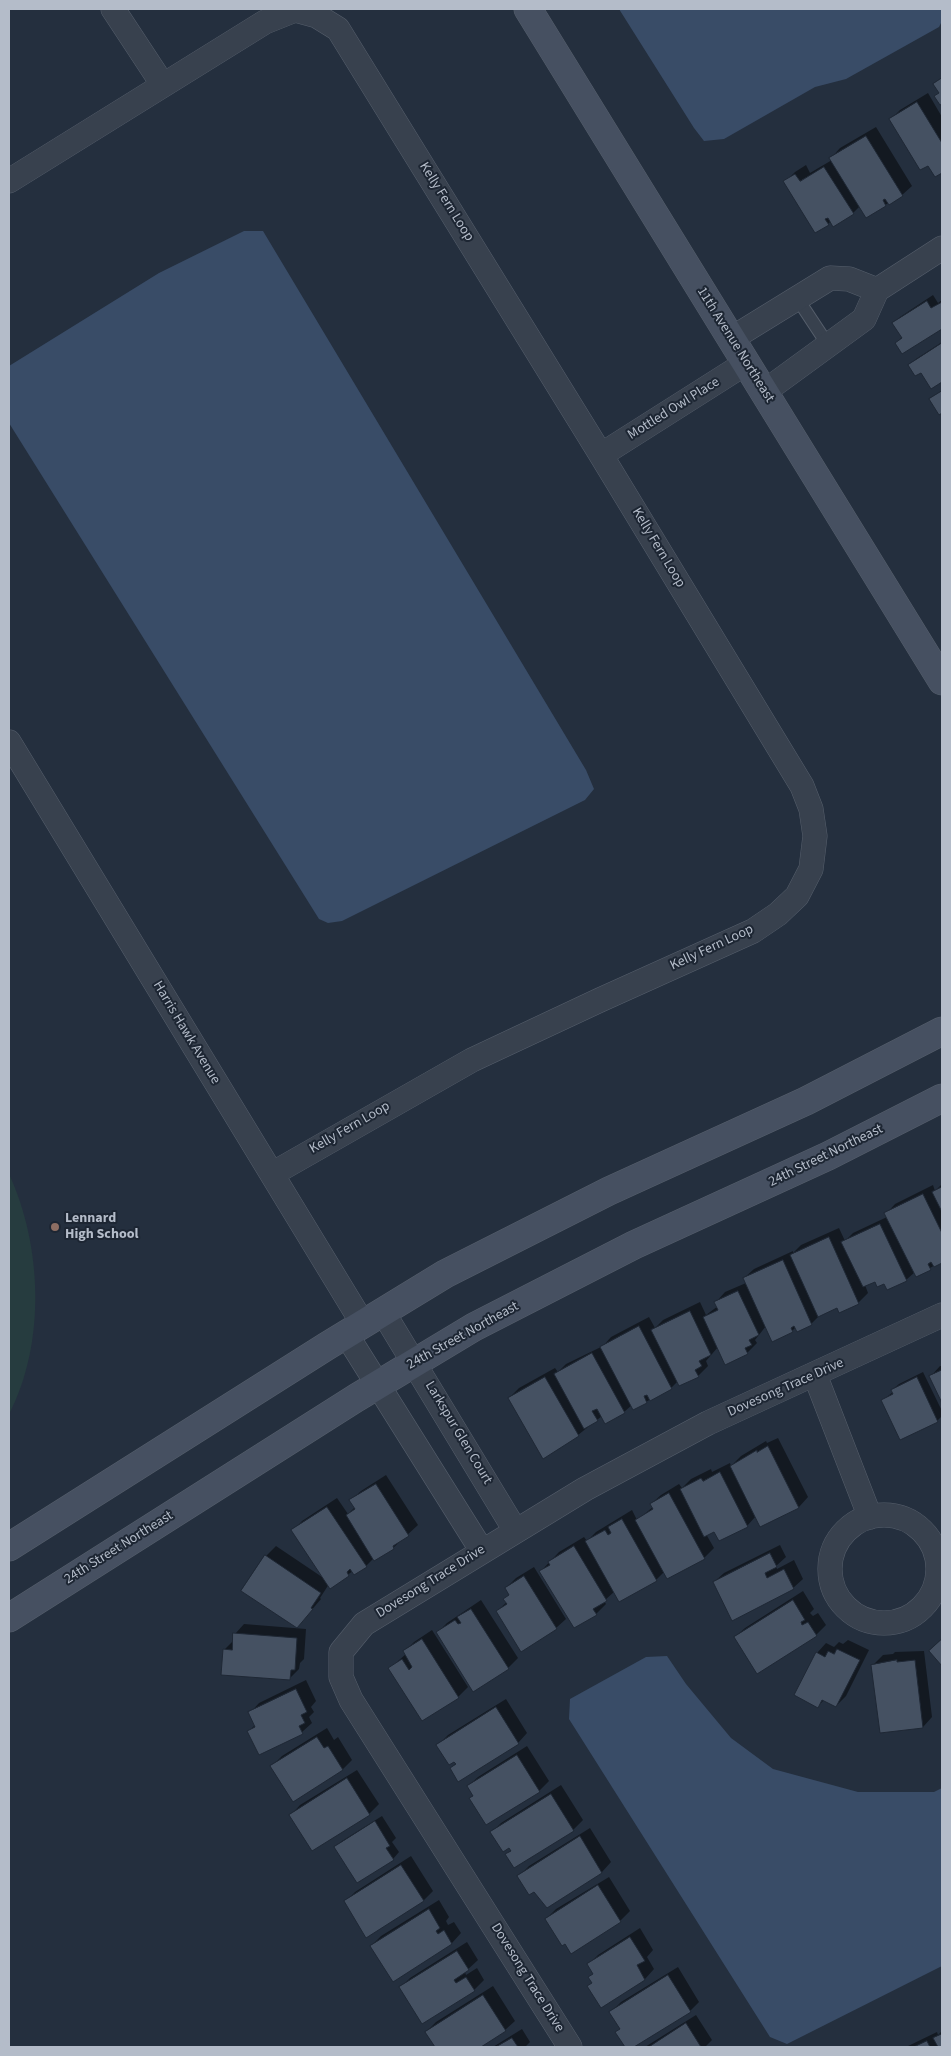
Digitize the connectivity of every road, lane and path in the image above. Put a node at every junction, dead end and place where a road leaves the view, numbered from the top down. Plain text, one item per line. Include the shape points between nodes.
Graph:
1 (113, 9) edge
2 (528, 9) edge
3 (163, 85) junction
4 (9, 181) edge
5 (942, 248) edge
6 (878, 290) junction
7 (797, 298) junction
8 (731, 338) junction
9 (828, 345) junction
10 (746, 363) junction
11 (764, 392) junction
12 (601, 455) junction
13 (942, 681) edge
14 (9, 742) edge
15 (942, 1031) edge
16 (942, 1098) edge
17 (272, 1174) junction
18 (942, 1315) edge
19 (364, 1323) junction
20 (414, 1363) junction
21 (814, 1375) junction
22 (379, 1384) junction
23 (870, 1517) junction
24 (515, 1530) junction
25 (9, 1547) edge
26 (482, 1551) junction
27 (9, 1618) edge
28 (570, 2047) edge

1 - 3 street
2 - 8 street, 11th Avenue Northeast
3 - 4 street, Kelly Fern Loop
3 - 12 street, Kelly Fern Loop via 265,22 295,10 317,16 338,29
5 - 6 street
6 - 7 street via 849,279 830,278
6 - 9 street via 864,318
7 - 8 street
7 - 9 lane
8 - 10 street, 11th Avenue Northeast
9 - 11 street
10 - 11 street, 11th Avenue Northeast
10 - 12 street, Mottled Owl Place
11 - 13 street, 11th Avenue Northeast
12 - 17 street, Kelly Fern Loop via 802,786 811,809 815,836 811,869 797,896 753,931 472,1060
14 - 17 street, Harris Hawk Avenue
15 - 19 street via 806,1101 609,1191 445,1274
16 - 20 street, 24th Street Northeast via 828,1156 634,1245 474,1327
17 - 19 street, Harris Hawk Avenue
18 - 21 street, Dovesong Trace Drive
19 - 20 street, Larkspur Glen Court
19 - 22 street
19 - 25 street
20 - 22 street, 24th Street Northeast
20 - 24 street, Larkspur Glen Court
21 - 23 street
21 - 24 street, Dovesong Trace Drive via 708,1423
22 - 26 street
22 - 27 street, 24th Street Northeast
23 - 23 street via 854,1524 841,1536 833,1552 830,1570 833,1587 842,1603 855,1615 871,1622 889,1624 906,1620 921,1610 932,1595 938,1578 938,1560 932,1543 921,1529 888,1515
24 - 26 street, Dovesong Trace Drive
26 - 28 street, Dovesong Trace Drive via 364,1624 340,1652 341,1677 351,1700

